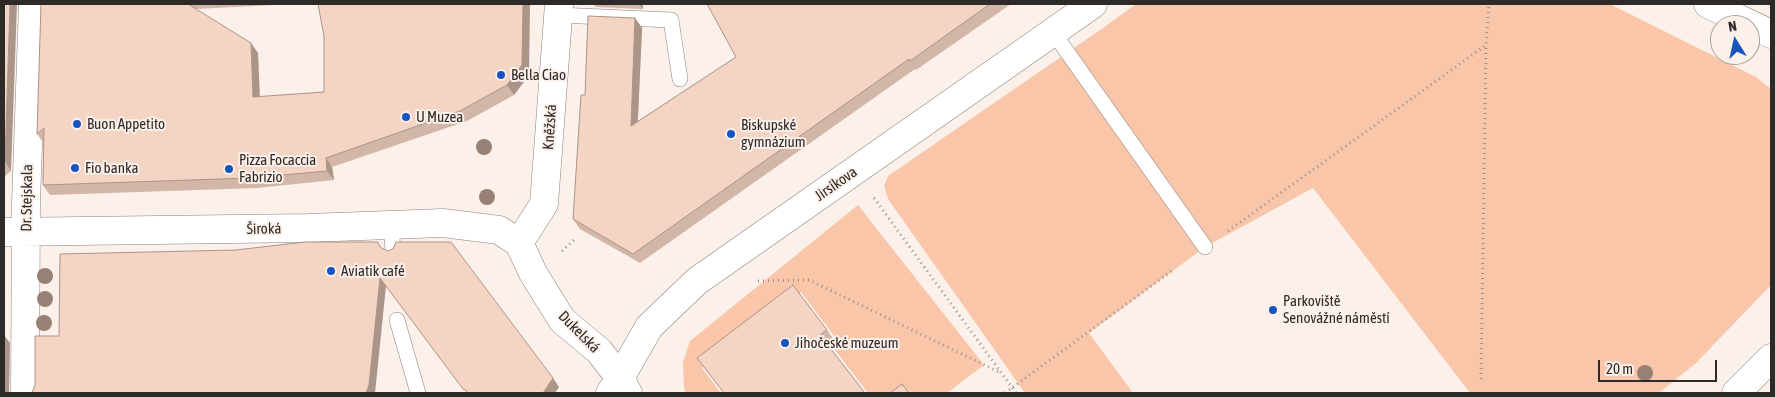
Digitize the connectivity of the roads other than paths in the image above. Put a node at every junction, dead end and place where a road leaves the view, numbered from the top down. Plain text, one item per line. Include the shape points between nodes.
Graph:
1 (33, 4) edge
2 (1093, 4) edge
3 (1708, 4) edge
4 (559, 9) edge
5 (1053, 32) junction
6 (1771, 34) edge
7 (680, 79) dead end
8 (15, 232) edge
9 (519, 243) junction
10 (1205, 247) dead end
11 (398, 320) edge
12 (1771, 358) edge
13 (619, 388) edge
14 (26, 393) edge
15 (418, 393) edge
16 (1736, 393) edge

1 - 8 street, Dr. Stejskala
2 - 5 street, Jirsíkova
3 - 6 street
4 - 7 lane via 671,20
4 - 9 street, Kněžská via 544,204
5 - 10 lane
5 - 13 street, Jirsíkova via 697,281 649,327
8 - 9 street, Široká via 309,228 392,238 443,223 499,230
8 - 14 street, Dr. Stejskala
9 - 13 street, Dukelská via 562,320 599,351
11 - 15 lane
12 - 16 street

